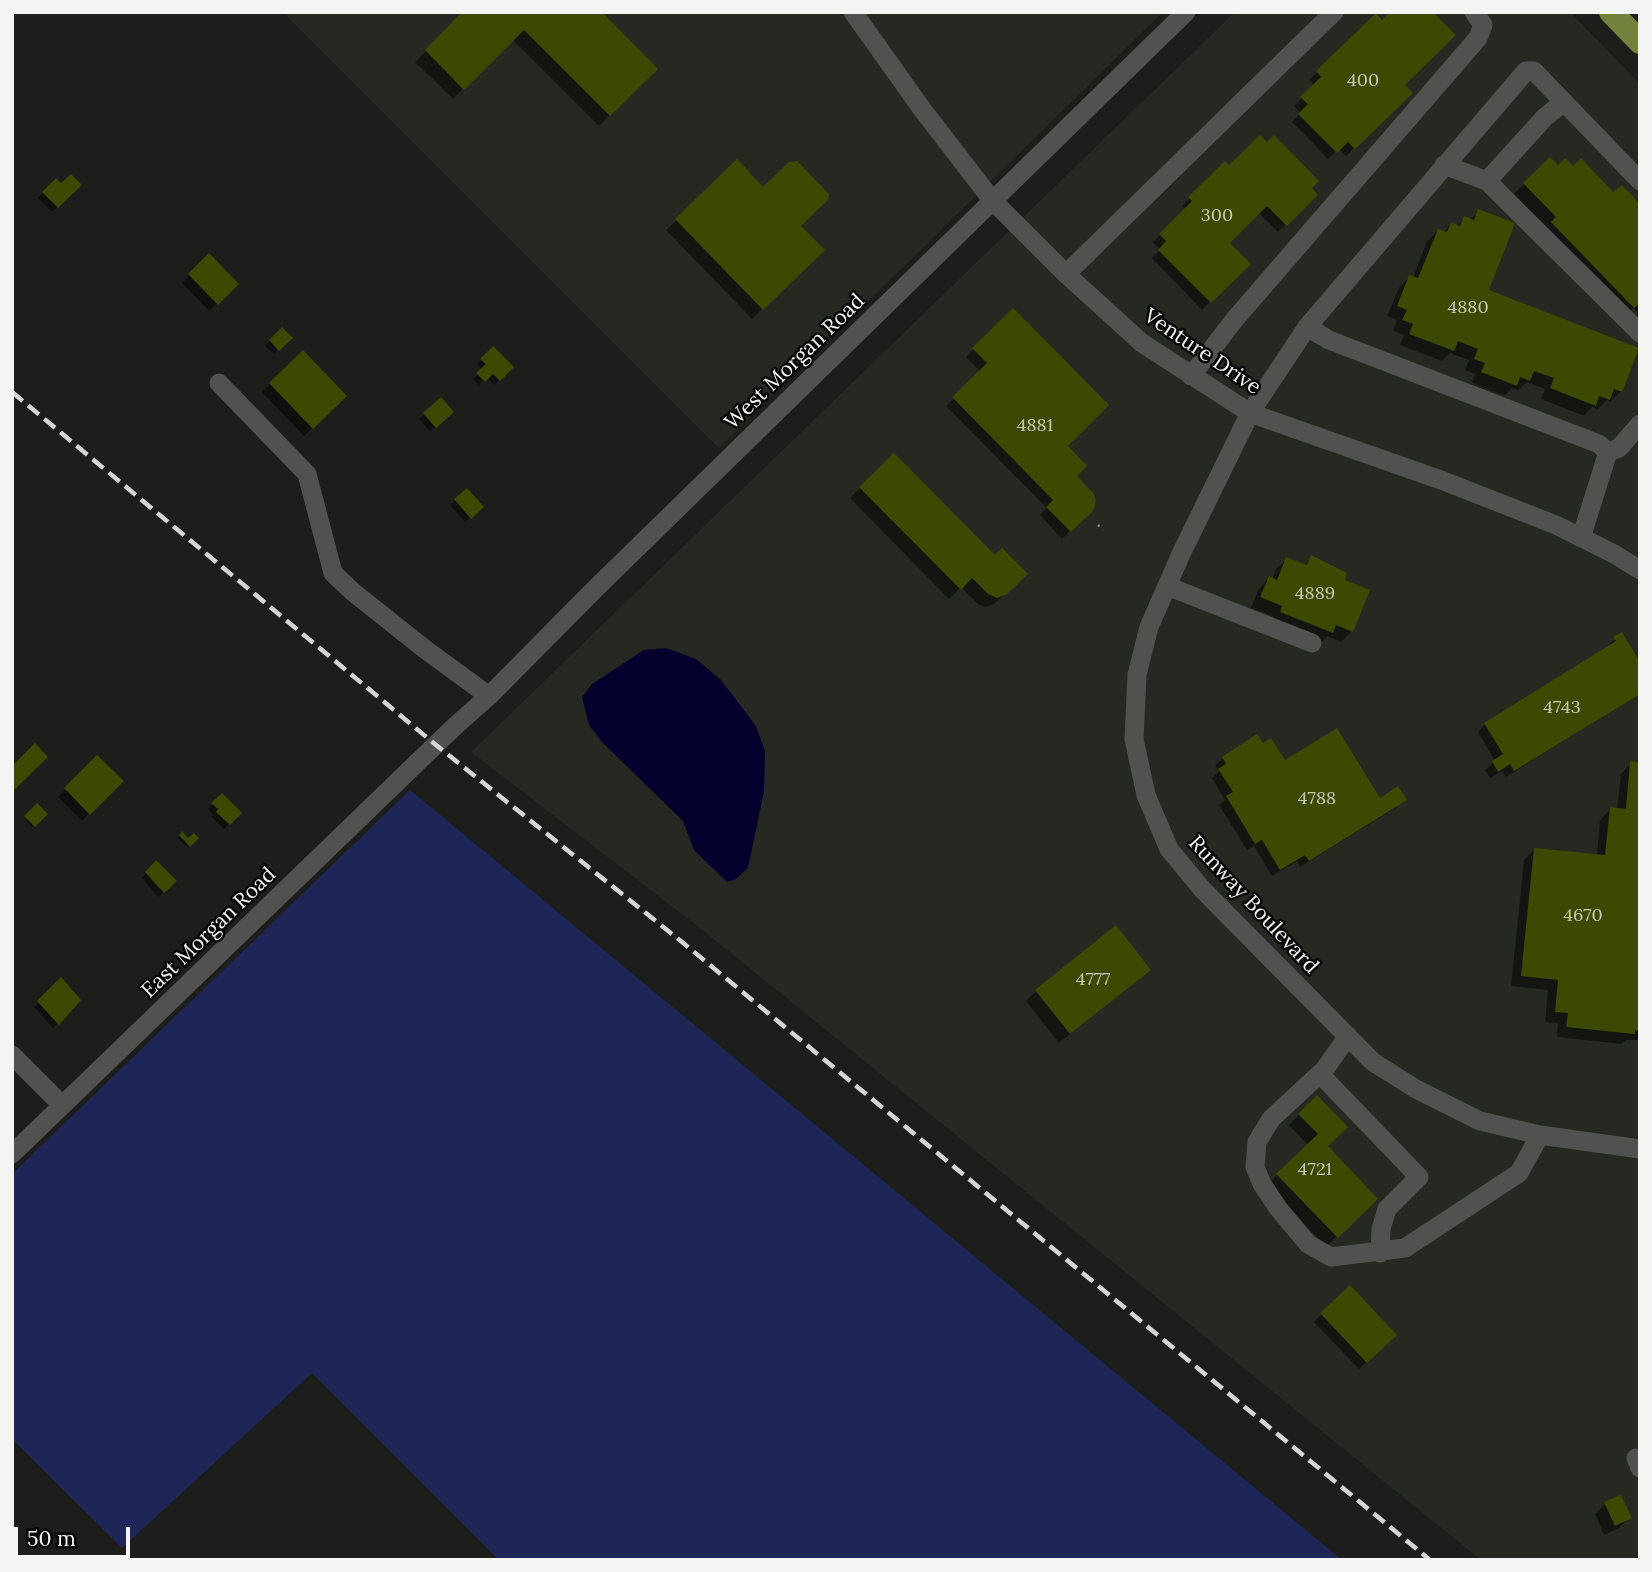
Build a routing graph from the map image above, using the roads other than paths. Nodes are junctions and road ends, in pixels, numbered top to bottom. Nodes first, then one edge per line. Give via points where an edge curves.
1 (853, 12) edge
2 (1186, 12) edge
3 (1474, 12) edge
4 (1611, 12) edge
5 (1327, 15) edge
6 (1640, 42) edge
7 (1564, 102) junction
8 (1444, 165) junction
9 (1487, 181) junction
10 (1640, 181) edge
11 (992, 200) junction
12 (1066, 274) junction
13 (1307, 327) junction
14 (1640, 333) edge
15 (1191, 376) junction
16 (219, 383) dead end
17 (1250, 413) junction
18 (1640, 424) edge
19 (1608, 452) junction
20 (1581, 538) junction
21 (1640, 570) edge
22 (1167, 586) junction
23 (1312, 643) dead end
24 (489, 696) junction
25 (436, 745) joint
26 (1348, 1036) junction
27 (12, 1055) edge
28 (1320, 1074) junction
29 (62, 1105) junction
30 (1540, 1135) junction
31 (1640, 1149) edge
32 (12, 1154) edge
33 (1380, 1253) junction

1 - 11 street, Venture Drive
2 - 11 street, West Morgan Road
3 - 15 street via 1483,25 1478,38
4 - 6 main road
5 - 12 street
7 - 8 street, Runway Boulevard via 1534,71 1526,71
7 - 9 street
7 - 10 street
8 - 9 street
8 - 13 street, Runway Boulevard
9 - 14 street
11 - 12 street, Venture Drive
11 - 24 street, West Morgan Road
12 - 15 street, Venture Drive via 1142,343
13 - 17 street, Runway Boulevard
13 - 19 street via 1338,344 1599,444
15 - 17 street, Venture Drive
16 - 24 street via 307,474 333,573
17 - 20 street, Venture Drive via 1441,480
17 - 22 street, Runway Boulevard
18 - 19 street via 1619,448
19 - 20 street
20 - 21 street, Venture Drive
22 - 23 street
22 - 26 street, Runway Boulevard via 1149,627 1137,675 1134,739 1146,795 1169,849 1193,879
24 - 25 street, West Morgan Road
25 - 29 street, East Morgan Road
26 - 28 street
26 - 30 street, Runway Boulevard via 1373,1062 1416,1089 1480,1121
27 - 29 street
28 - 33 street via 1419,1177 1387,1209
28 - 33 street via 1271,1119 1257,1142 1255,1167 1278,1208 1308,1244 1331,1257
29 - 32 street, East Morgan Road
30 - 31 street, Runway Boulevard
30 - 33 street via 1519,1173 1405,1248

